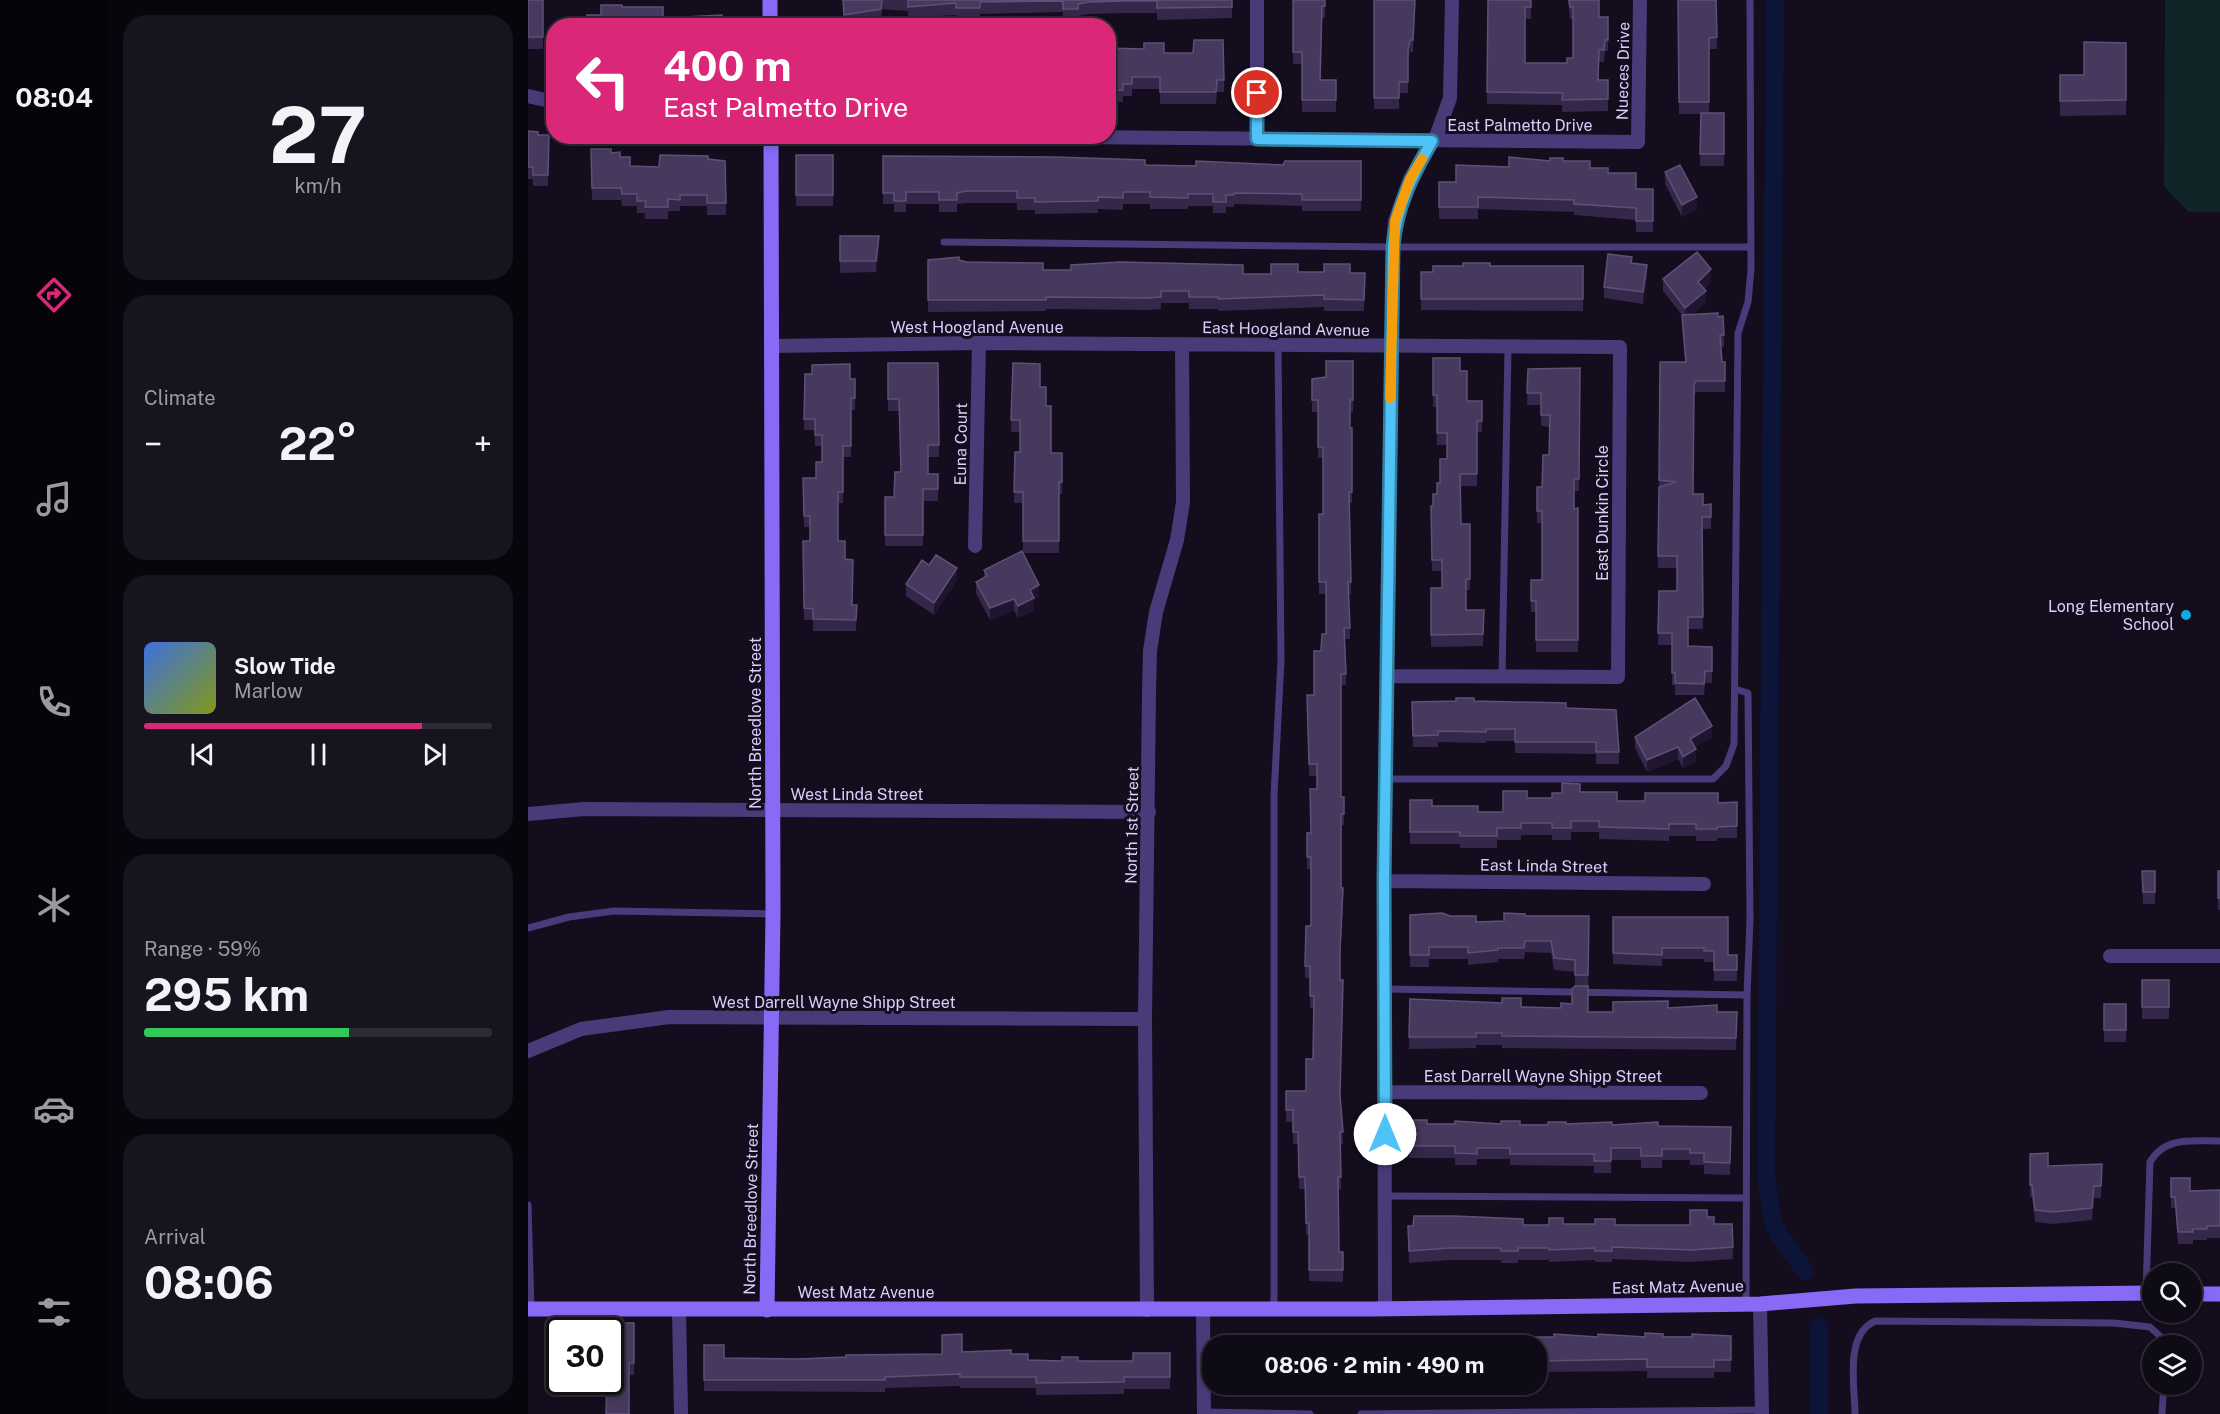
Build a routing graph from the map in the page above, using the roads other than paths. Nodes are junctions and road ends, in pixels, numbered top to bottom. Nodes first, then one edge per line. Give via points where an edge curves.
1 (770, 0) edge
2 (1257, 0) edge
3 (1452, 0) edge
4 (1640, 0) edge
5 (1750, 0) edge
6 (770, 18) edge
7 (528, 96) edge
8 (546, 100) edge
9 (1116, 138) edge
10 (1257, 139) junction
11 (1432, 141) junction
12 (1638, 142) joint
13 (771, 144) edge
14 (944, 242) dead end
15 (1393, 247) junction
16 (1751, 247) junction
17 (979, 343) junction
18 (1182, 344) junction
19 (1278, 345) junction
20 (773, 346) junction
21 (1390, 347) junction
22 (1508, 348) junction
23 (975, 546) dead end
24 (1388, 676) junction
25 (1502, 677) junction
26 (1735, 689) junction
27 (1386, 779) junction
28 (773, 810) junction
29 (1149, 812) junction
30 (528, 814) edge
31 (1384, 881) junction
32 (1704, 884) dead end
33 (773, 914) junction
34 (528, 928) edge
35 (2110, 956) dead end
36 (2220, 956) edge
37 (1384, 988) junction
38 (1747, 995) junction
39 (772, 1018) junction
40 (1145, 1019) junction
41 (528, 1051) edge
42 (1385, 1092) junction
43 (1701, 1094) dead end
44 (2220, 1142) edge
45 (1384, 1196) junction
46 (1746, 1198) junction
47 (528, 1205) edge
48 (2150, 1263) edge
49 (2142, 1293) edge
50 (2202, 1294) edge
51 (2220, 1294) edge
52 (1753, 1304) junction
53 (1385, 1308) junction
54 (529, 1309) edge
55 (1274, 1309) junction
56 (679, 1310) junction
57 (767, 1310) junction
58 (1147, 1310) junction
59 (1203, 1310) junction
60 (2159, 1335) edge
61 (2163, 1395) edge
62 (1762, 1412) edge
63 (1204, 1413) edge
64 (681, 1414) edge
65 (1310, 1414) edge
66 (1361, 1414) edge
67 (1855, 1414) edge
68 (2162, 1414) edge

1 - 6 street
2 - 10 street
3 - 11 street via 1450,98
4 - 12 street, Nueces Drive
5 - 16 lane
7 - 8 street
9 - 10 street, East Palmetto Drive
10 - 11 street, East Palmetto Drive
11 - 12 street, East Palmetto Drive
11 - 15 street via 1410,179 1395,221
13 - 20 street, North Breedlove Street
14 - 15 lane
15 - 16 lane
15 - 21 street
16 - 26 lane via 1748,302 1738,333
17 - 18 street, West Hoogland Avenue
17 - 20 street, West Hoogland Avenue
17 - 23 street, Euna Court
18 - 19 street, East Hoogland Avenue
18 - 29 street, North 1st Street via 1183,502 1178,540 1156,612 1150,651
19 - 21 street, East Hoogland Avenue
19 - 55 lane via 1281,660 1274,796
20 - 28 street, North Breedlove Street
21 - 22 street, East Dunkin Circle
21 - 24 street
22 - 25 lane
22 - 25 street, East Dunkin Circle via 1620,347 1618,677
24 - 25 street, East Dunkin Circle
24 - 27 street
26 - 27 lane via 1734,744 1726,766 1713,779
26 - 38 lane via 1748,693
27 - 31 street
28 - 29 street, West Linda Street
28 - 30 street, West Linda Street via 585,809
28 - 33 street, North Breedlove Street
29 - 40 street, North 1st Street
31 - 32 street, East Linda Street
31 - 37 street
33 - 34 lane via 592,912
33 - 39 street, North Breedlove Street
35 - 36 street
37 - 38 lane
37 - 42 street
38 - 46 lane
39 - 40 street, West Darrell Wayne Shipp Street
39 - 41 street, West Darrell Wayne Shipp Street via 669,1017 602,1024
39 - 57 street, North Breedlove Street
40 - 58 street, North 1st Street
42 - 43 street, East Darrell Wayne Shipp Street
42 - 45 street
44 - 48 lane via 2180,1141 2156,1151 2150,1162
45 - 46 lane
45 - 53 street
46 - 52 lane
47 - 54 lane
49 - 52 street, East Matz Avenue via 1856,1296
50 - 51 street
52 - 53 street, East Matz Avenue
52 - 62 street
53 - 55 street, East Matz Avenue
54 - 56 street, West Matz Avenue
55 - 59 street, East Matz Avenue
56 - 57 street, West Matz Avenue
56 - 64 street
57 - 58 street, West Matz Avenue
58 - 59 street, West Matz Avenue
59 - 63 street
60 - 67 lane via 2150,1327 2114,1323 1875,1321 1866,1325 1856,1343
61 - 68 lane
62 - 66 lane
63 - 65 lane

